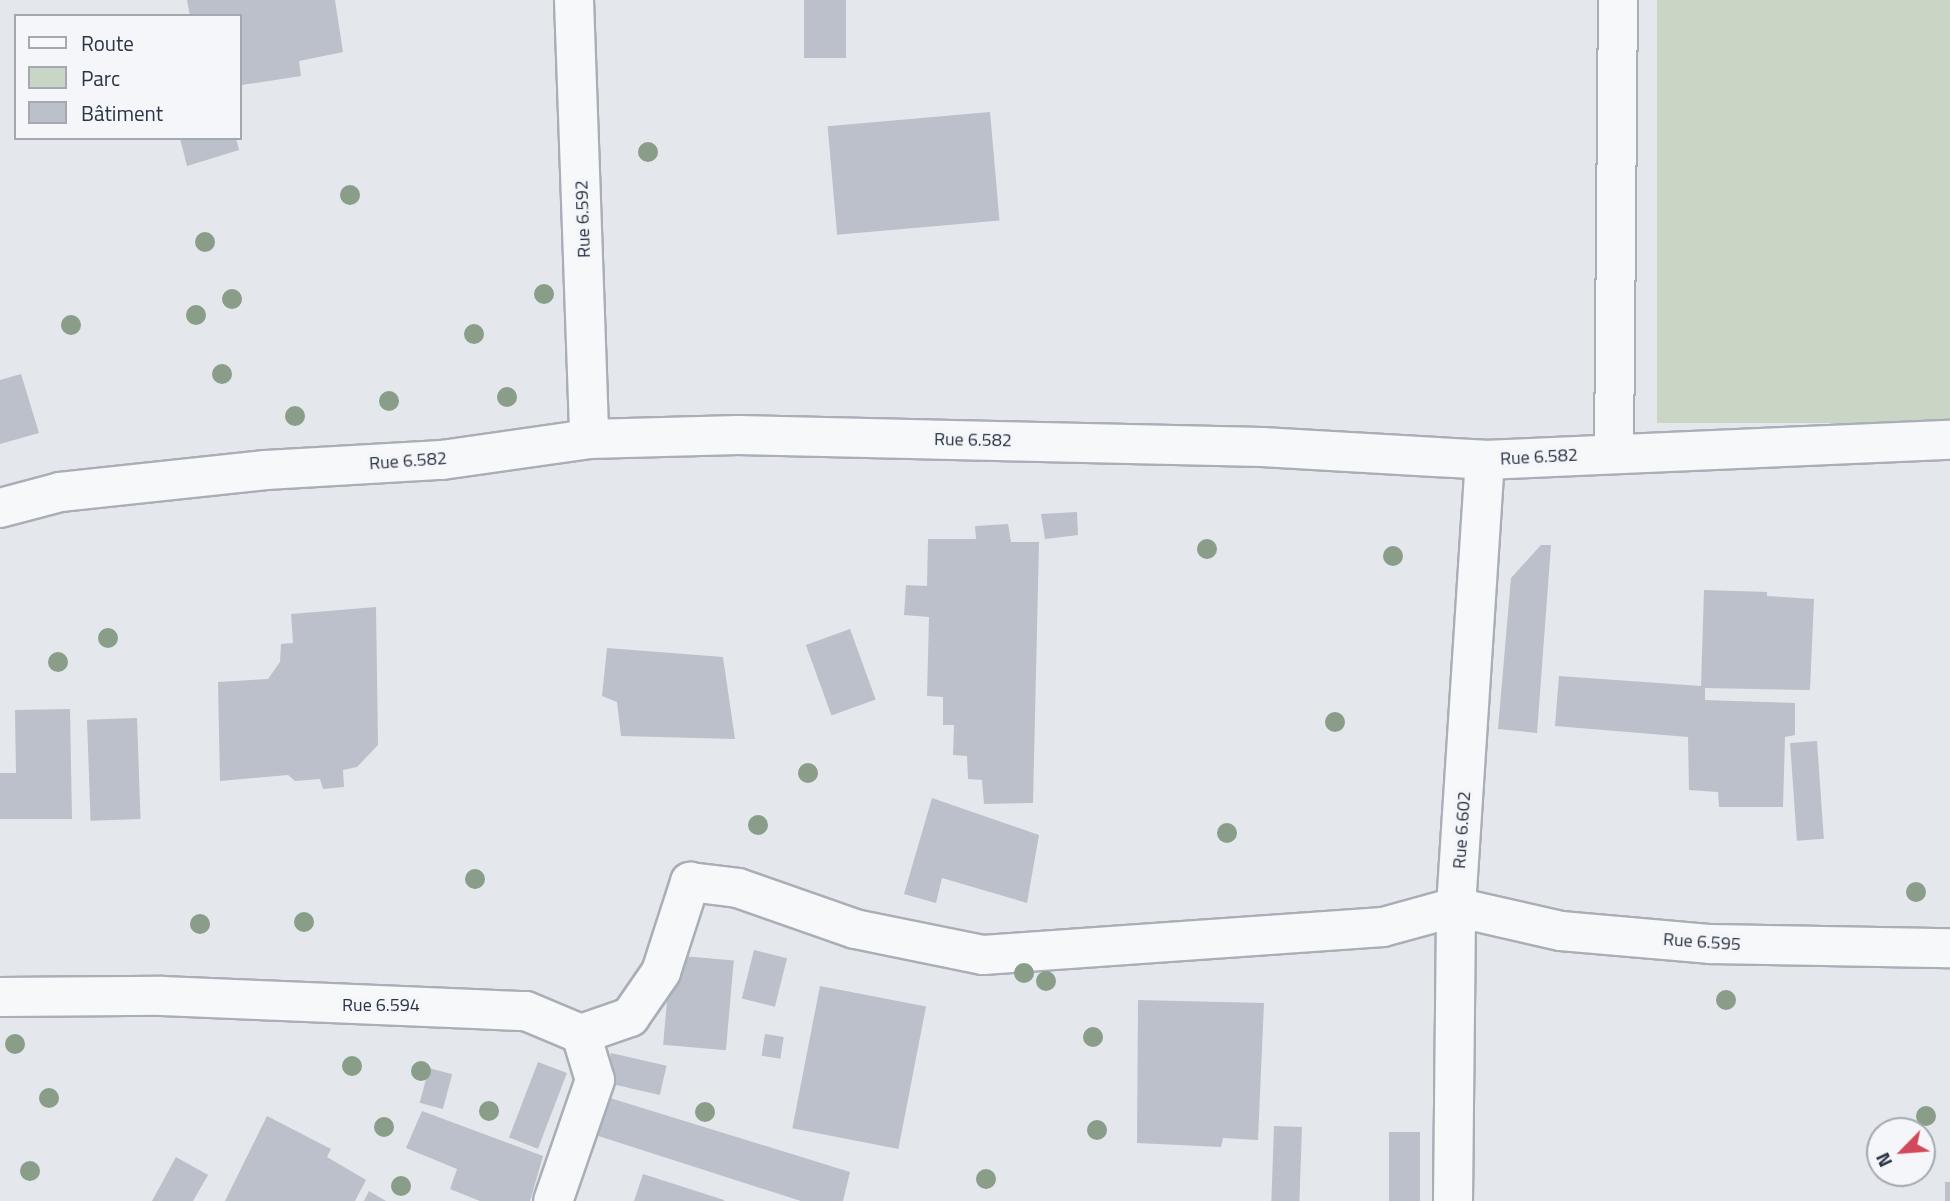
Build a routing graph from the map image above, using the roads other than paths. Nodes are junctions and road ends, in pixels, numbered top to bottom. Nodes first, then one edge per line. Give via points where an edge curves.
1 (574, 0) edge
2 (1618, 0) edge
3 (589, 439) junction
4 (1950, 440) edge
5 (1614, 453) junction
6 (1485, 460) junction
7 (0, 508) edge
8 (1456, 907) junction
9 (1950, 948) edge
10 (0, 997) edge
11 (581, 1034) junction
12 (553, 1201) edge
13 (1453, 1201) edge

1 - 3 street, Rue 6.592
2 - 5 street
3 - 6 street, Rue 6.582 via 738,435 1235,446
3 - 7 street, Rue 6.582 via 442,460 266,470 60,492
4 - 5 street, Rue 6.582
5 - 6 street, Rue 6.582
6 - 8 street, Rue 6.602
8 - 9 street, Rue 6.595 via 1561,932 1711,944
8 - 11 street via 1383,927 983,955 855,929 738,888 690,882 661,972 630,1017
8 - 13 street, Rue 6.602
10 - 11 street, Rue 6.594 via 162,996 474,1006 526,1011
11 - 12 street via 595,1080

